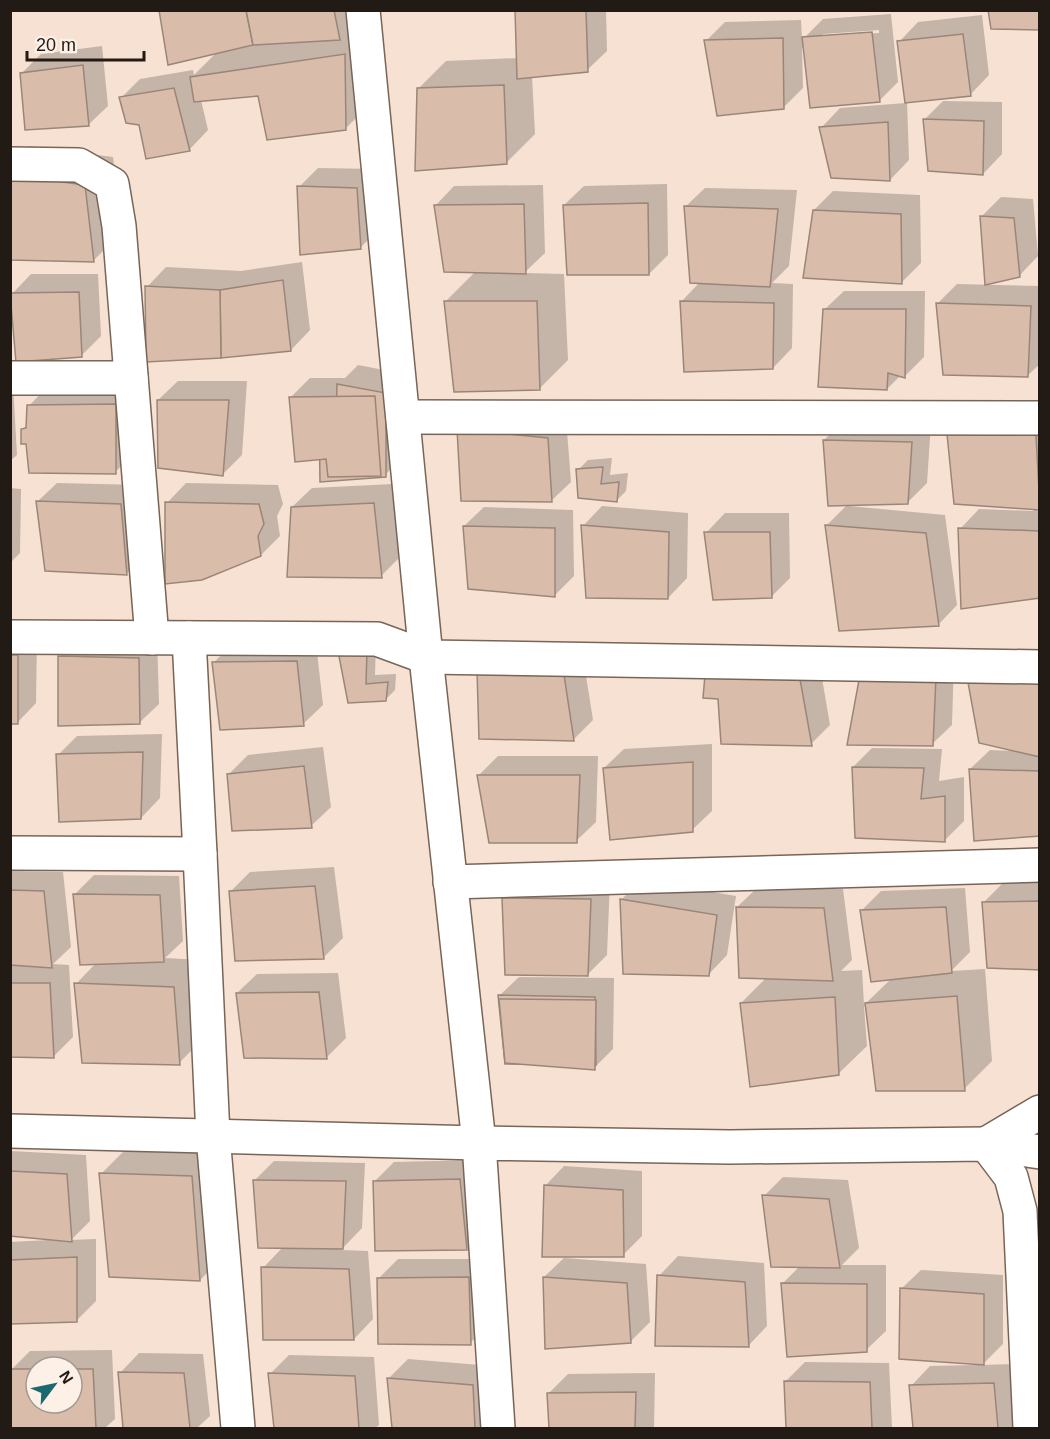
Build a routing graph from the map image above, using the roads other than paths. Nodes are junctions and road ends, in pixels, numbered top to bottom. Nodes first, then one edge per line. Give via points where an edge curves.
1 (363, 10) edge
2 (10, 164) edge
3 (10, 378) edge
4 (132, 378) junction
5 (403, 417) junction
6 (1040, 418) edge
7 (10, 637) edge
8 (152, 638) junction
9 (189, 638) junction
10 (426, 657) junction
11 (1040, 667) edge
12 (10, 854) edge
13 (200, 854) junction
14 (1040, 865) edge
15 (450, 882) junction
16 (1040, 1112) edge
17 (10, 1131) edge
18 (213, 1136) junction
19 (478, 1143) junction
20 (986, 1144) junction
21 (1040, 1152) edge
22 (237, 1428) edge
23 (498, 1428) edge
24 (1030, 1428) edge

1 - 5 street
2 - 4 street via 79,165 111,184 119,226
3 - 4 street
4 - 8 street
5 - 6 street
5 - 10 street
7 - 8 street
8 - 9 street
9 - 10 street via 377,639
9 - 13 street
10 - 11 street
10 - 15 street
12 - 13 street
13 - 18 street
14 - 15 street
15 - 19 street
16 - 20 street
17 - 18 street
18 - 19 street
18 - 22 street
19 - 20 street via 730,1147
19 - 23 street
20 - 21 street
20 - 24 street via 1011,1177 1020,1211

